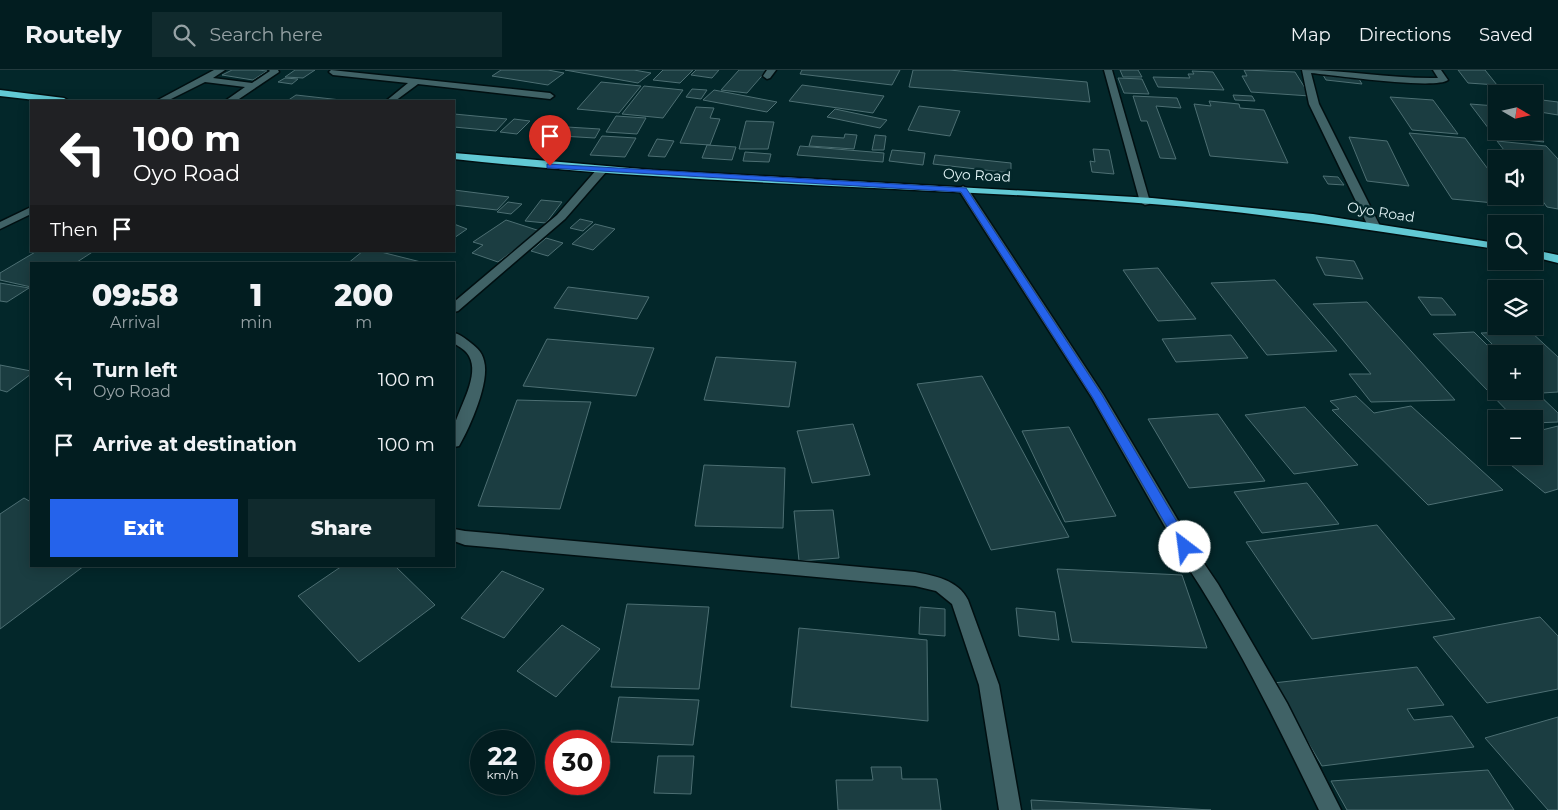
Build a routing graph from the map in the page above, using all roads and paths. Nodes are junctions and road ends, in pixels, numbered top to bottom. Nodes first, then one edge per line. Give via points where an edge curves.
1 (221, 70) edge
2 (273, 70) edge
3 (1108, 70) edge
4 (1306, 70) edge
5 (1437, 70) edge
6 (334, 72) dead end
7 (204, 79) junction
8 (416, 81) junction
9 (254, 86) junction
10 (0, 93) edge
11 (550, 96) dead end
12 (56, 100) edge
13 (163, 100) edge
14 (232, 100) edge
15 (391, 100) edge
16 (455, 156) edge
17 (602, 170) junction
18 (963, 189) junction
19 (1145, 202) junction
20 (30, 211) edge
21 (0, 226) edge
22 (1374, 226) junction
23 (1488, 245) edge
24 (1543, 256) edge
25 (1558, 259) edge
26 (455, 307) edge
27 (455, 338) edge
28 (455, 439) edge
29 (455, 535) edge
30 (1010, 810) edge
31 (1330, 810) edge

1 - 7 street
2 - 9 street via 275,72
3 - 19 street
4 - 5 street via 1444,80
4 - 22 street via 1314,104
6 - 8 street
7 - 9 street
7 - 13 street
8 - 11 street
8 - 15 street
9 - 14 street
10 - 12 highway
16 - 17 highway, Oyo Road
17 - 18 highway, Oyo Road
17 - 26 street via 560,218
18 - 19 highway, Oyo Road
18 - 31 street via 1098,397 1212,589 1280,710
19 - 22 highway, Oyo Road via 1251,210
20 - 21 street
22 - 23 highway, Oyo Road
24 - 25 highway
27 - 28 street via 475,354 480,367 477,384
29 - 30 street via 915,579 941,585 959,600 990,685

